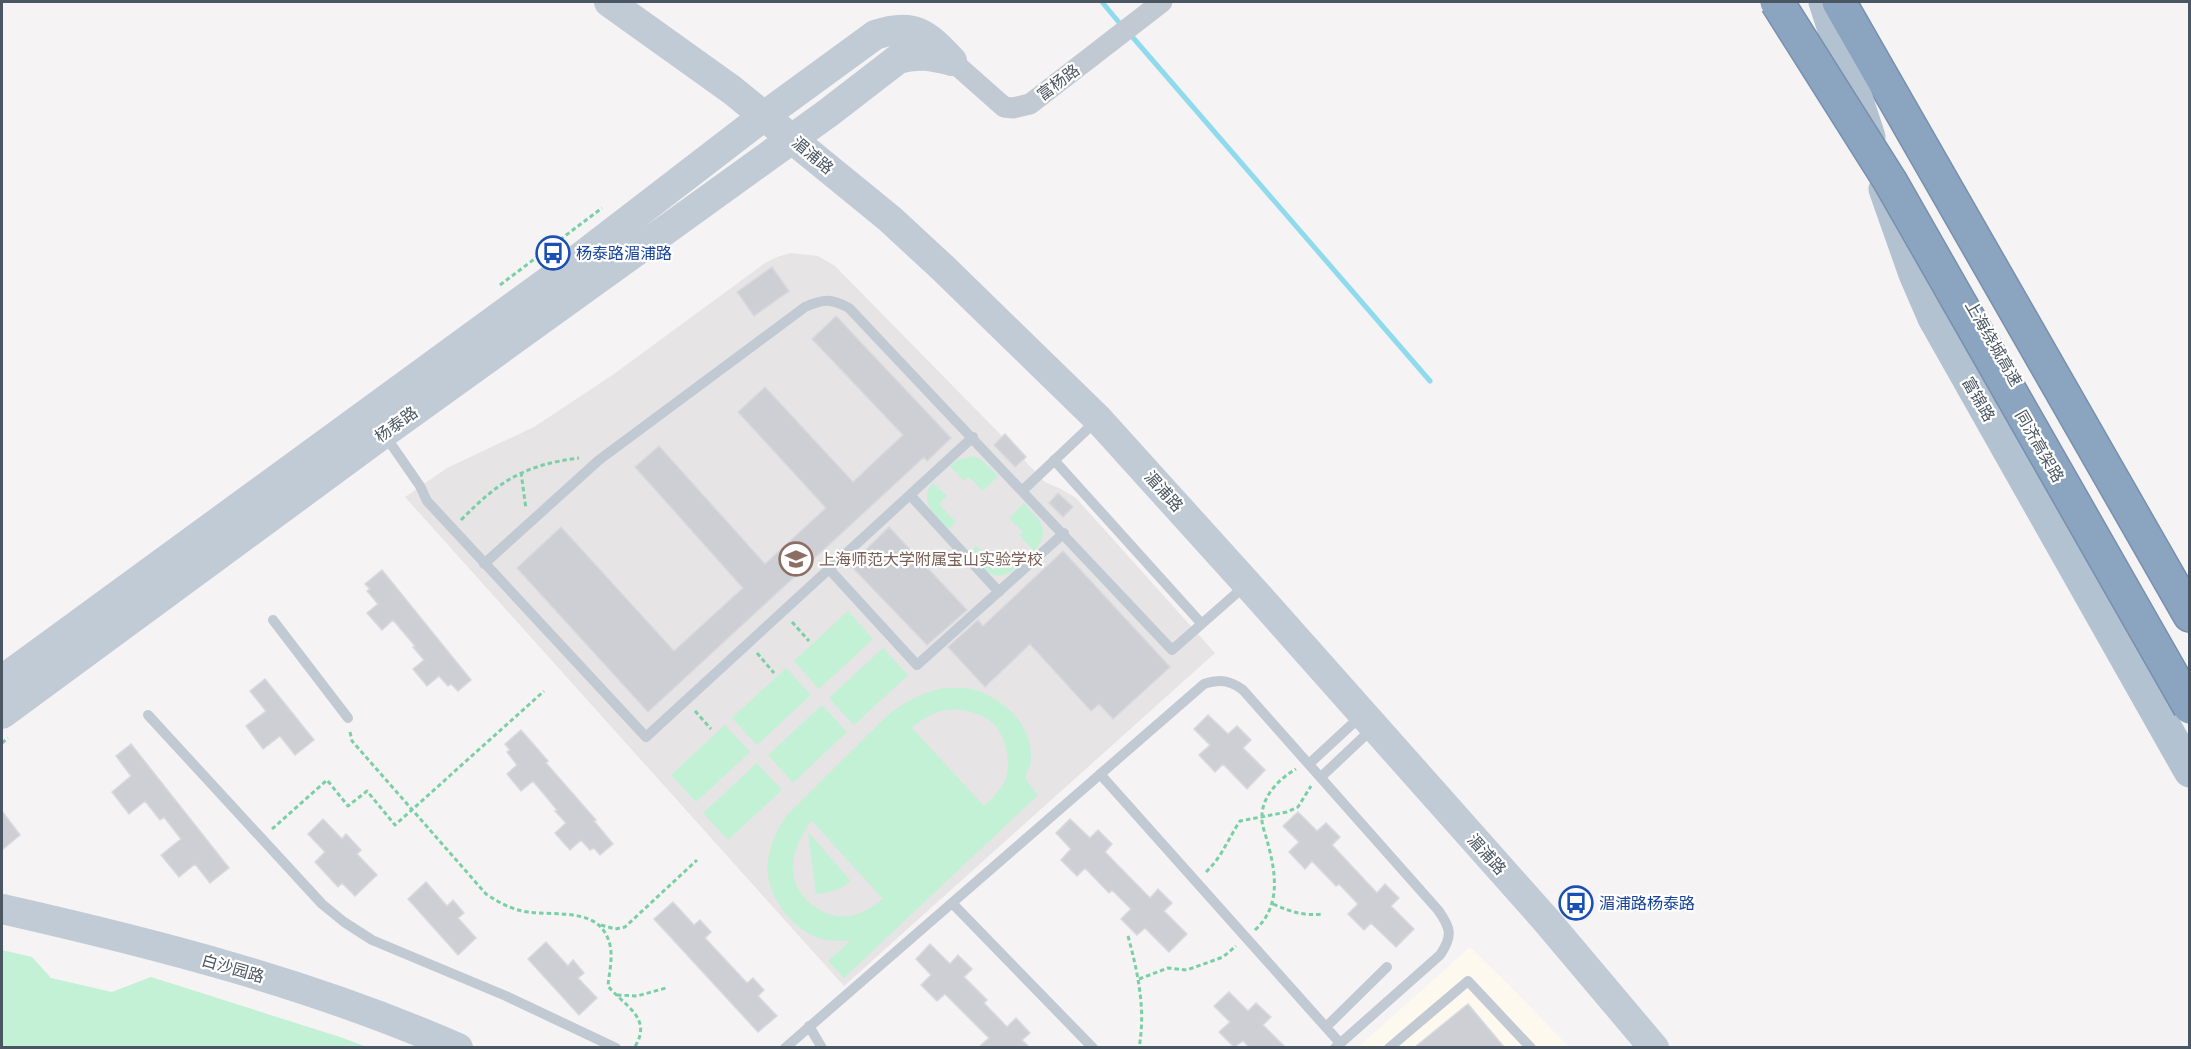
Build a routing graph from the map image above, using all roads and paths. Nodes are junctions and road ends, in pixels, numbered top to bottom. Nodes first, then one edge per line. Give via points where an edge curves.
1 (609, 2) edge
2 (1162, 2) edge
3 (1777, 2) edge
4 (1798, 2) edge
5 (1825, 2) edge
6 (1839, 2) edge
7 (1854, 2) edge
8 (952, 61) junction
9 (764, 116) junction
10 (793, 139) junction
11 (1098, 419) junction
12 (384, 433) junction
13 (973, 437) junction
14 (598, 460) junction
15 (1054, 460) junction
16 (521, 472) junction
17 (1023, 490) junction
18 (910, 495) junction
19 (528, 524) junction
20 (453, 529) junction
21 (1064, 533) junction
22 (484, 564) junction
23 (829, 569) junction
24 (1247, 584) junction
25 (999, 592) junction
26 (2190, 593) edge
27 (783, 612) junction
28 (2190, 615) edge
29 (273, 620) dead end
30 (1201, 623) junction
31 (809, 641) dead end
32 (748, 643) junction
33 (774, 673) dead end
34 (2, 680) edge
35 (2190, 685) edge
36 (544, 691) dead end
37 (686, 700) junction
38 (2190, 707) edge
39 (2, 714) edge
40 (148, 715) dead end
41 (348, 718) joint
42 (1369, 721) junction
43 (711, 729) dead end
44 (1309, 764) junction
45 (2190, 771) edge
46 (1100, 774) junction
47 (1319, 776) junction
48 (412, 810) junction
49 (1262, 816) junction
50 (262, 838) junction
51 (697, 860) dead end
52 (1196, 882) junction
53 (952, 903) junction
54 (1273, 904) junction
55 (2, 909) edge
56 (1323, 914) dead end
57 (599, 925) junction
58 (1128, 936) dead end
59 (1246, 938) junction
60 (1387, 967) dead end
61 (1139, 979) junction
62 (666, 988) dead end
63 (615, 994) junction
64 (809, 1026) junction
65 (1326, 1027) junction
66 (1337, 1045) edge
67 (458, 1047) edge
68 (616, 1047) edge
69 (634, 1047) edge
70 (785, 1047) edge
71 (822, 1047) edge
72 (1093, 1047) edge
73 (1139, 1047) edge
74 (1389, 1047) edge
75 (1531, 1047) edge
76 (1654, 1047) edge

1 - 9 main road, 湄浦路
2 - 8 street, 富杨路 via 1030,104 1004,107
3 - 38 highway, 同济高架路, bridge via 1890,181
4 - 35 highway, 上海绕城高速
5 - 45 main road, 富锦路 via 1893,214 1934,318
6 - 28 highway
7 - 26 highway
8 - 9 main road, 杨泰路 via 933,41 915,30 893,29 874,35
8 - 10 main road, 杨泰路 via 928,55 898,59
9 - 10 main road, 湄浦路
9 - 34 main road, 杨泰路 via 555,276
10 - 11 main road, 湄浦路 via 890,219
10 - 12 main road, 杨泰路
11 - 15 lane
11 - 24 main road, 湄浦路
12 - 20 lane via 427,501
12 - 39 main road, 杨泰路
13 - 14 lane via 849,308 836,300 818,301
13 - 17 lane
13 - 18 lane
14 - 16 path via 549,462
14 - 19 lane
15 - 17 lane
15 - 30 lane
16 - 19 path
16 - 20 path via 493,489
17 - 21 lane
18 - 23 lane
18 - 25 lane
19 - 22 lane
20 - 22 lane
21 - 25 lane
21 - 30 lane via 1172,650
22 - 37 lane via 646,737
23 - 25 lane via 917,665
23 - 27 lane
24 - 30 lane
24 - 42 main road, 湄浦路
27 - 31 path
27 - 32 lane
29 - 41 lane
32 - 33 path
32 - 37 lane
36 - 48 path
37 - 43 path
40 - 50 lane
41 - 48 path via 352,741
42 - 44 lane
42 - 47 lane
42 - 76 main road, 湄浦路
44 - 46 lane via 1244,690 1232,682 1217,680 1204,684
44 - 47 lane
44 - 49 path via 1280,780 1266,800
46 - 52 lane
46 - 53 lane
47 - 49 path via 1298,807
47 - 66 lane via 1438,910 1449,930 1448,943 1440,955
48 - 50 path via 395,825 367,791 348,806 327,780
48 - 57 path via 486,894 507,907 590,918
49 - 52 path via 1240,821 1214,866
49 - 54 path via 1273,863
50 - 68 lane via 322,904 372,940
51 - 57 path via 626,927
52 - 59 lane
53 - 64 lane
53 - 72 lane
54 - 56 path via 1304,916
54 - 59 path via 1263,922
55 - 67 main road, 白沙园路 via 130,939 280,981 357,1006
57 - 63 path via 610,947 608,986
58 - 61 path
59 - 61 path via 1223,957 1187,970 1168,968
59 - 65 lane
60 - 65 lane
61 - 73 path via 1143,1013
62 - 63 path via 637,996
63 - 69 path via 628,1004 640,1023 640,1038
64 - 70 lane
64 - 71 lane
65 - 66 lane
74 - 75 lane via 1468,981

